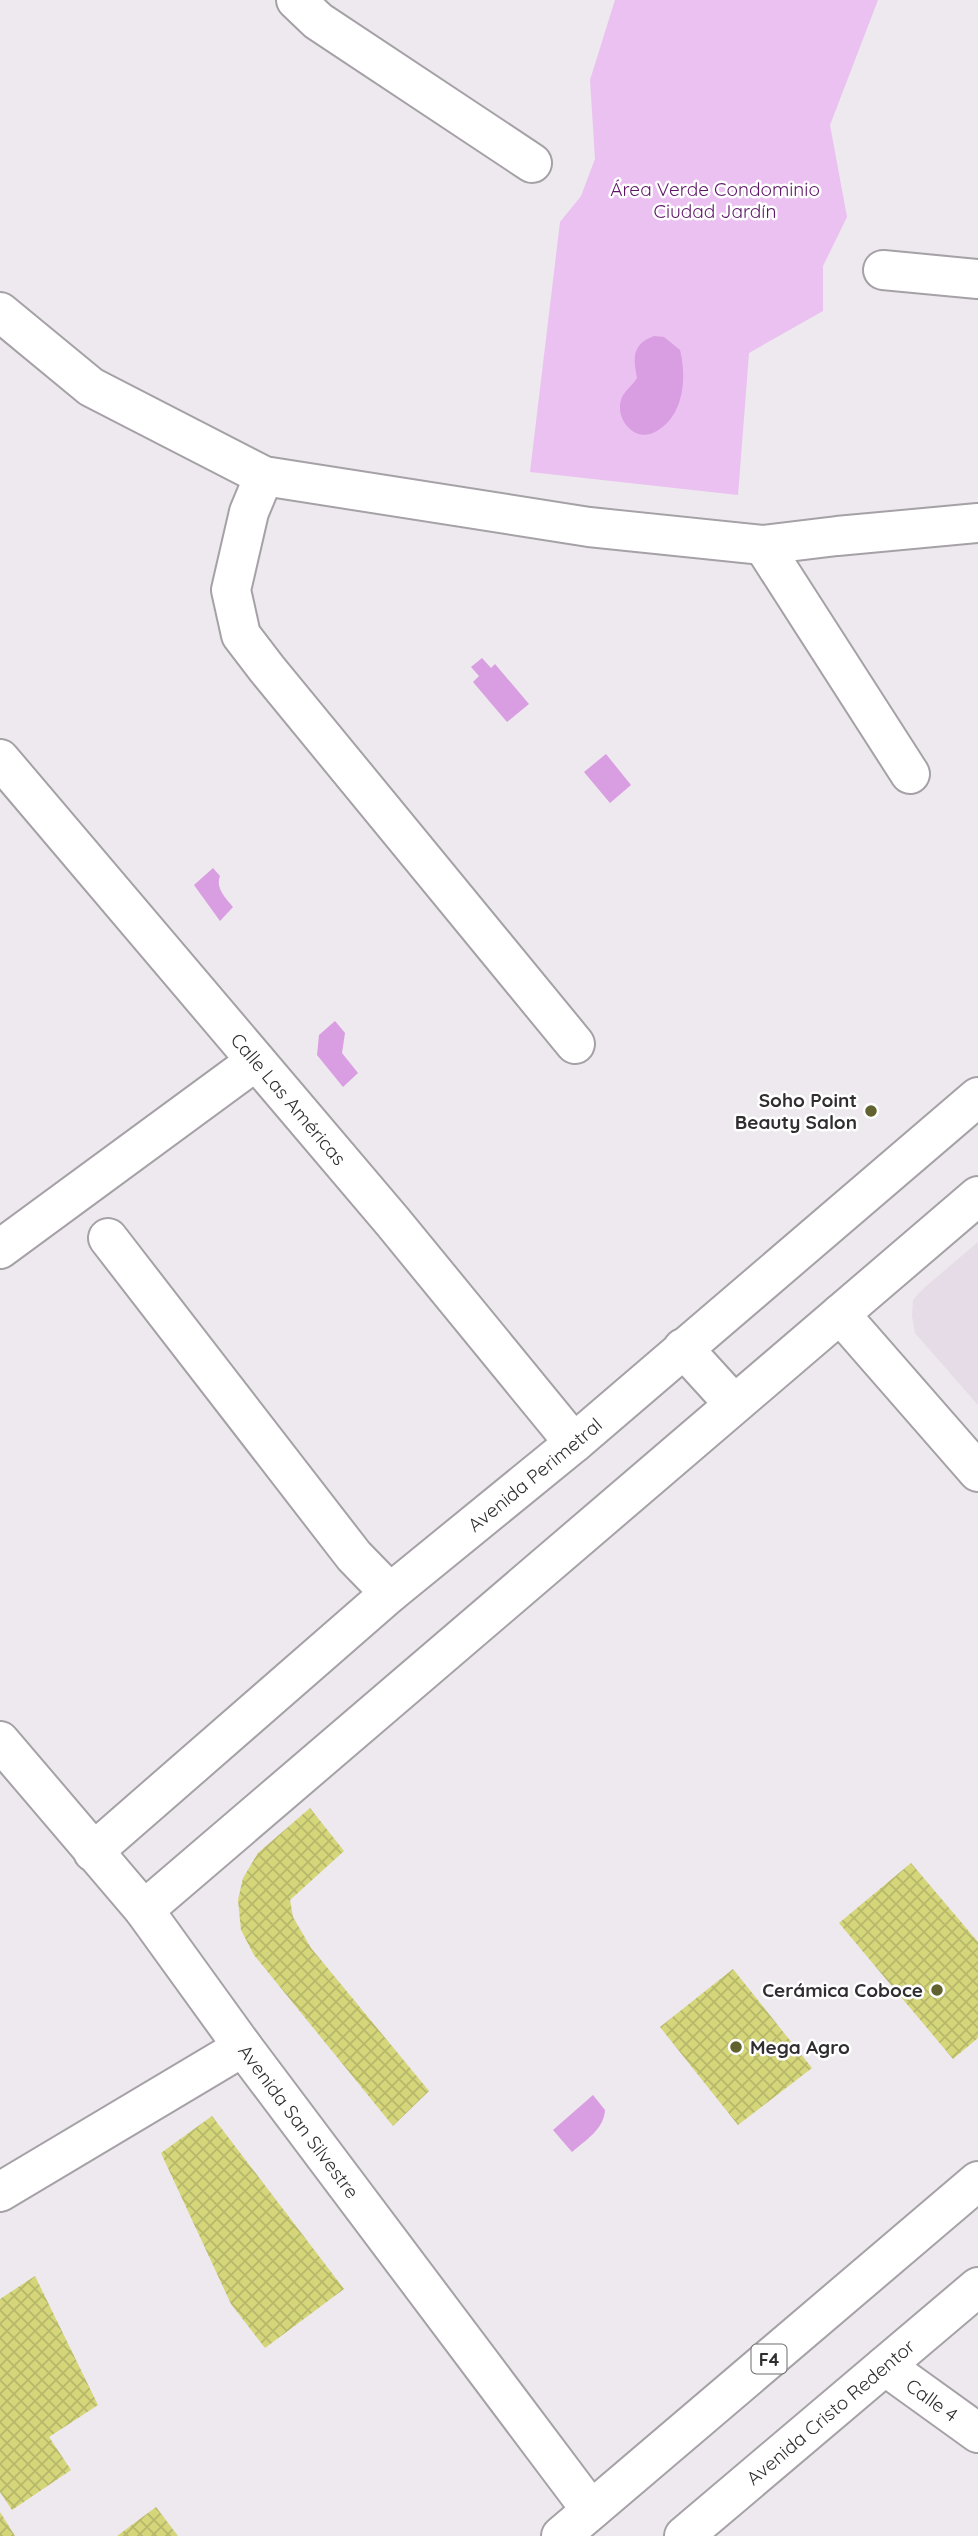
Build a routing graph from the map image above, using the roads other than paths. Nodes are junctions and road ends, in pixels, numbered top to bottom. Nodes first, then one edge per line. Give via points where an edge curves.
1 (296, 0) edge
2 (532, 163) dead end
3 (883, 270) dead end
4 (978, 279) edge
5 (0, 312) edge
6 (264, 476) junction
7 (978, 523) edge
8 (764, 545) junction
9 (0, 759) edge
10 (910, 774) dead end
11 (575, 1044) dead end
12 (256, 1061) junction
13 (978, 1097) edge
14 (978, 1196) edge
15 (108, 1238) dead end
16 (0, 1249) edge
17 (840, 1314) junction
18 (683, 1348) junction
19 (734, 1404) junction
20 (574, 1443) junction
21 (978, 1472) edge
22 (390, 1593) junction
23 (0, 1741) edge
24 (93, 1852) junction
25 (144, 1910) junction
26 (243, 2047) junction
27 (978, 2181) edge
28 (0, 2192) edge
29 (978, 2287) edge
30 (885, 2365) junction
31 (978, 2433) edge
32 (591, 2510) junction
33 (561, 2536) edge
34 (684, 2536) edge

1 - 2 main road via 318,21
3 - 4 main road
5 - 6 main road via 91,387
6 - 8 main road via 589,527
6 - 11 main road via 249,512 231,590 241,635
7 - 8 main road
8 - 10 main road
9 - 12 main road, Calle Las Américas
12 - 16 main road
12 - 20 main road, Calle Las Américas
13 - 18 main road, Avenida Perimetral
14 - 17 main road
15 - 22 main road via 354,1556
17 - 19 main road
17 - 21 main road
18 - 19 main road
18 - 20 main road, Avenida Perimetral
19 - 25 main road
20 - 22 main road, Avenida Perimetral
22 - 24 main road, Avenida Perimetral
23 - 24 main road, Avenida San Silvestre
24 - 25 main road, Avenida San Silvestre
25 - 26 main road, Avenida San Silvestre
26 - 28 main road
26 - 32 main road, Avenida San Silvestre
27 - 32 main road, F4
29 - 30 main road, Avenida Cristo Redentor
30 - 31 main road, Calle 4
30 - 34 main road, Avenida Cristo Redentor
32 - 33 main road, F4

